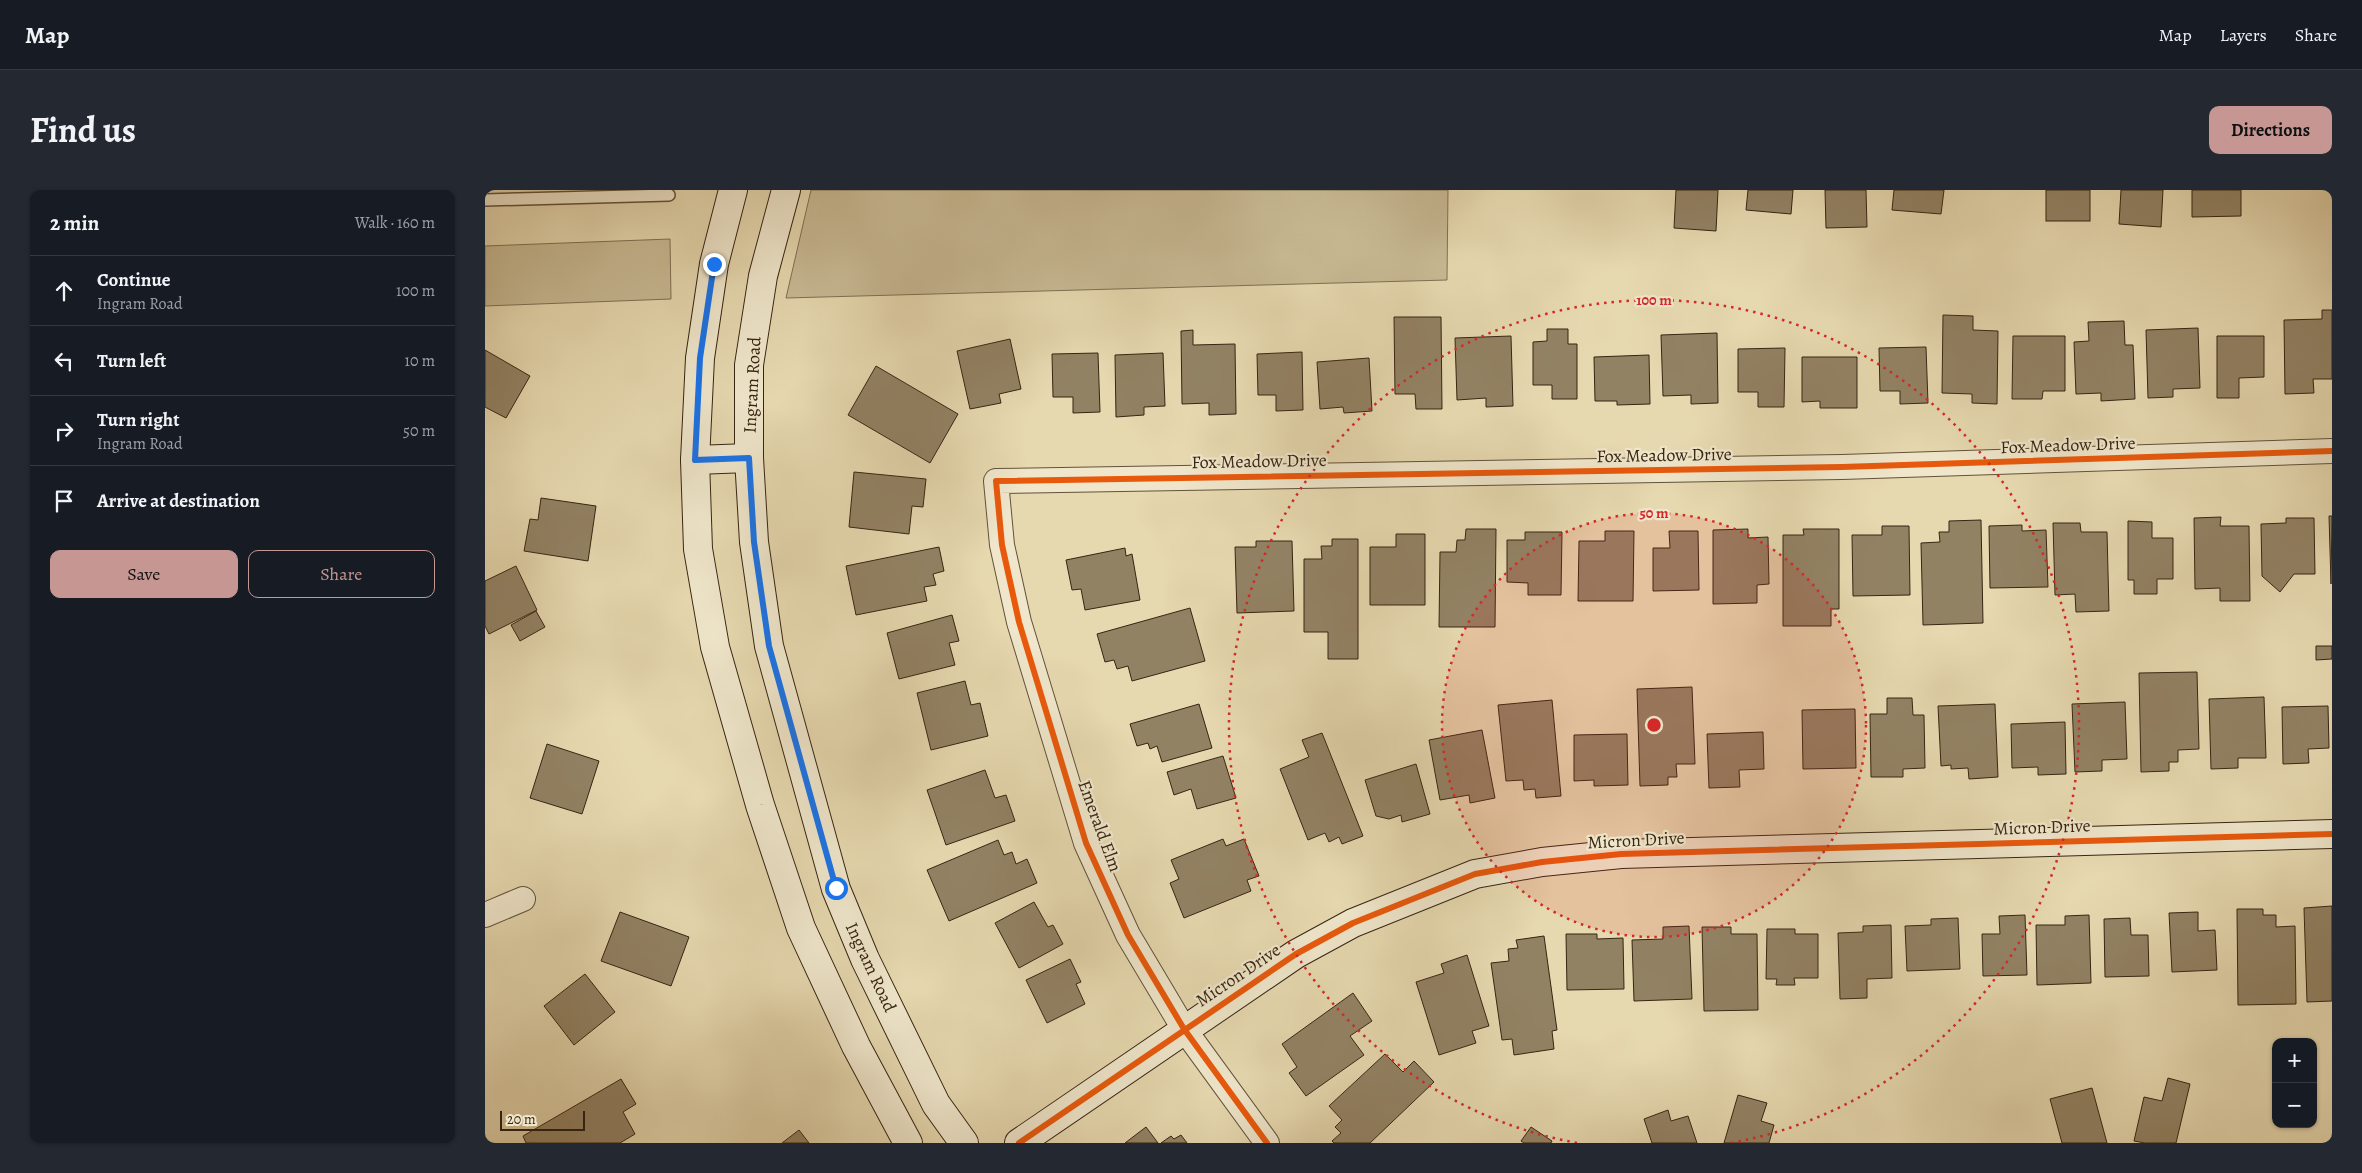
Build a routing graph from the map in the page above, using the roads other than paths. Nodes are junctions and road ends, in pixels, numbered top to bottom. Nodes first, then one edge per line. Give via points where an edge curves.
1 (733, 190) edge
2 (786, 190) edge
3 (545, 194) edge
4 (669, 195) dead end
5 (485, 200) edge
6 (2332, 451) edge
7 (749, 458) junction
8 (695, 460) junction
9 (996, 480) joint
10 (2332, 834) edge
11 (523, 899) dead end
12 (485, 914) edge
13 (1184, 1028) junction
14 (908, 1143) edge
15 (964, 1143) edge
16 (1019, 1143) edge
17 (1267, 1143) edge

1 - 8 street via 714,264 700,358
2 - 7 street, Ingram Road via 763,276 749,366
3 - 4 lane
3 - 5 lane
6 - 9 street, Fox Meadow Drive via 1842,467
7 - 8 street
7 - 15 street, Ingram Road via 754,542 769,646 836,888 865,959 936,1104
8 - 14 street via 699,549 715,647 760,805 801,928 855,1046
9 - 13 street, Emerald Elm via 1002,545 1019,622 1086,843 1128,935
10 - 13 street, Micron Drive via 1621,854 1542,862 1475,874 1353,923 1296,954
11 - 12 street
13 - 16 street, Micron Drive
13 - 17 street, Emerald Elm

